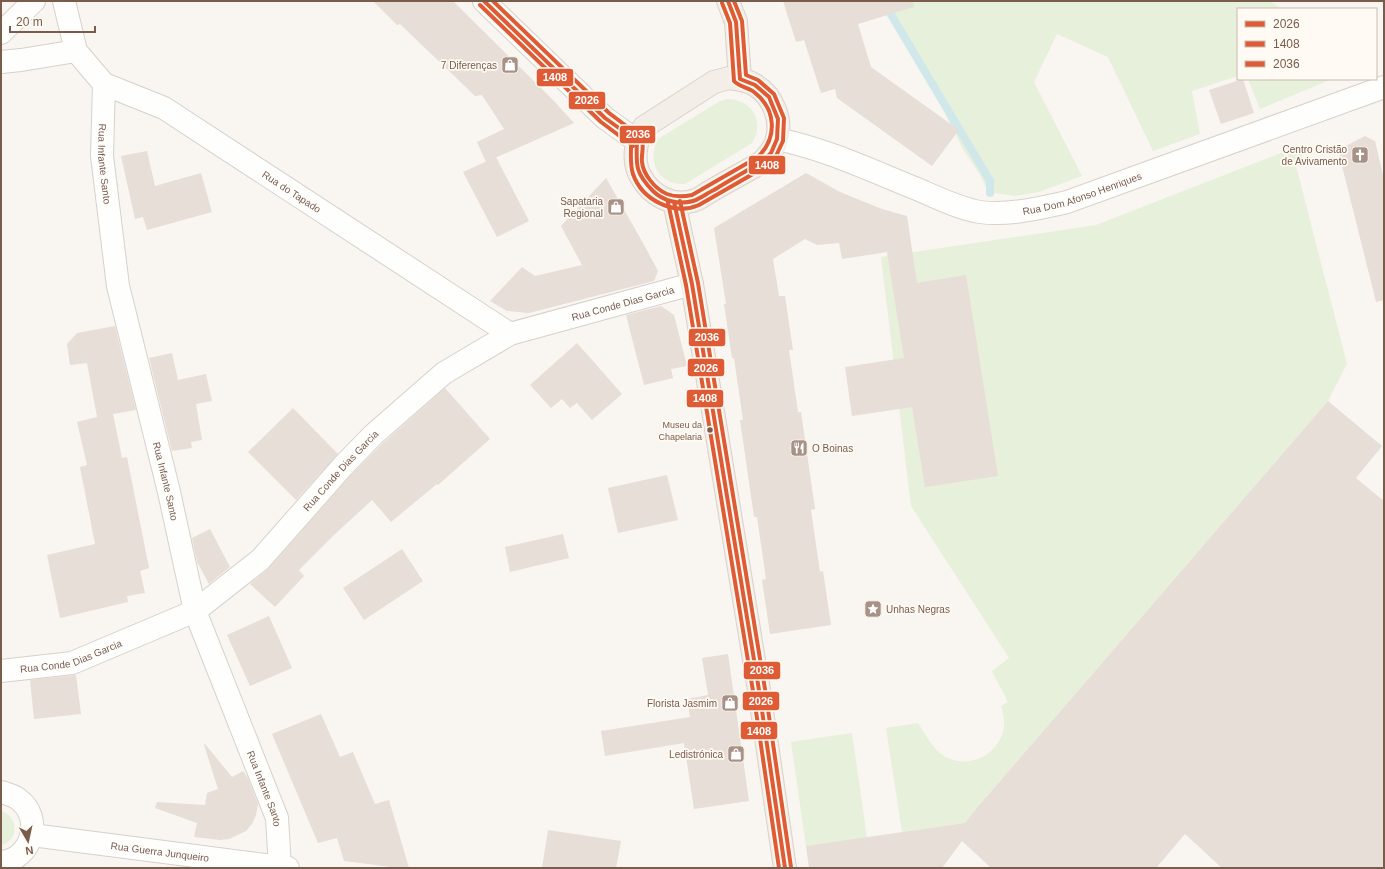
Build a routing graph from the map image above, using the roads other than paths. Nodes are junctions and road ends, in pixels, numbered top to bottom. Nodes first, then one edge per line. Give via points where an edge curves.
1 (34, 1) edge
2 (64, 1) edge
3 (484, 1) edge
4 (728, 1) edge
5 (1, 33) edge
6 (76, 50) junction
7 (1, 62) edge
8 (740, 79) junction
9 (104, 84) junction
10 (1384, 87) edge
11 (777, 139) junction
12 (637, 141) junction
13 (674, 202) junction
14 (692, 284) junction
15 (510, 334) junction
16 (195, 610) junction
17 (1, 672) edge
18 (1, 792) edge
19 (32, 835) junction
20 (4, 864) edge
21 (284, 867) edge
22 (785, 868) edge

1 - 5 street
2 - 6 street
3 - 12 street via 605,118
4 - 8 main road via 736,22
6 - 7 street
6 - 9 street, Rua do Tapado
8 - 11 main road via 755,85 769,97 778,119
8 - 12 main road via 729,78 714,82 644,127
9 - 15 street, Rua do Tapado via 164,108
9 - 16 street, Rua Infante Santo via 102,156 118,286
10 - 11 street, Rua Dom Afonso Henriques via 1067,202 1015,212 980,212 952,204 828,154
11 - 13 main road via 771,153 762,162 694,201
12 - 13 main road via 636,162 645,183 656,194
13 - 14 main road
14 - 15 street, Rua Conde Dias Garcia
14 - 22 main road via 759,690
15 - 16 street, Rua Conde Dias Garcia via 444,372 385,424 343,466 260,560
16 - 17 street, Rua Conde Dias Garcia via 72,663
16 - 21 street, Rua Infante Santo via 277,818
18 - 19 street via 19,799 26,807 33,825
19 - 20 street via 22,852
19 - 21 street, Rua Guerra Junqueiro

